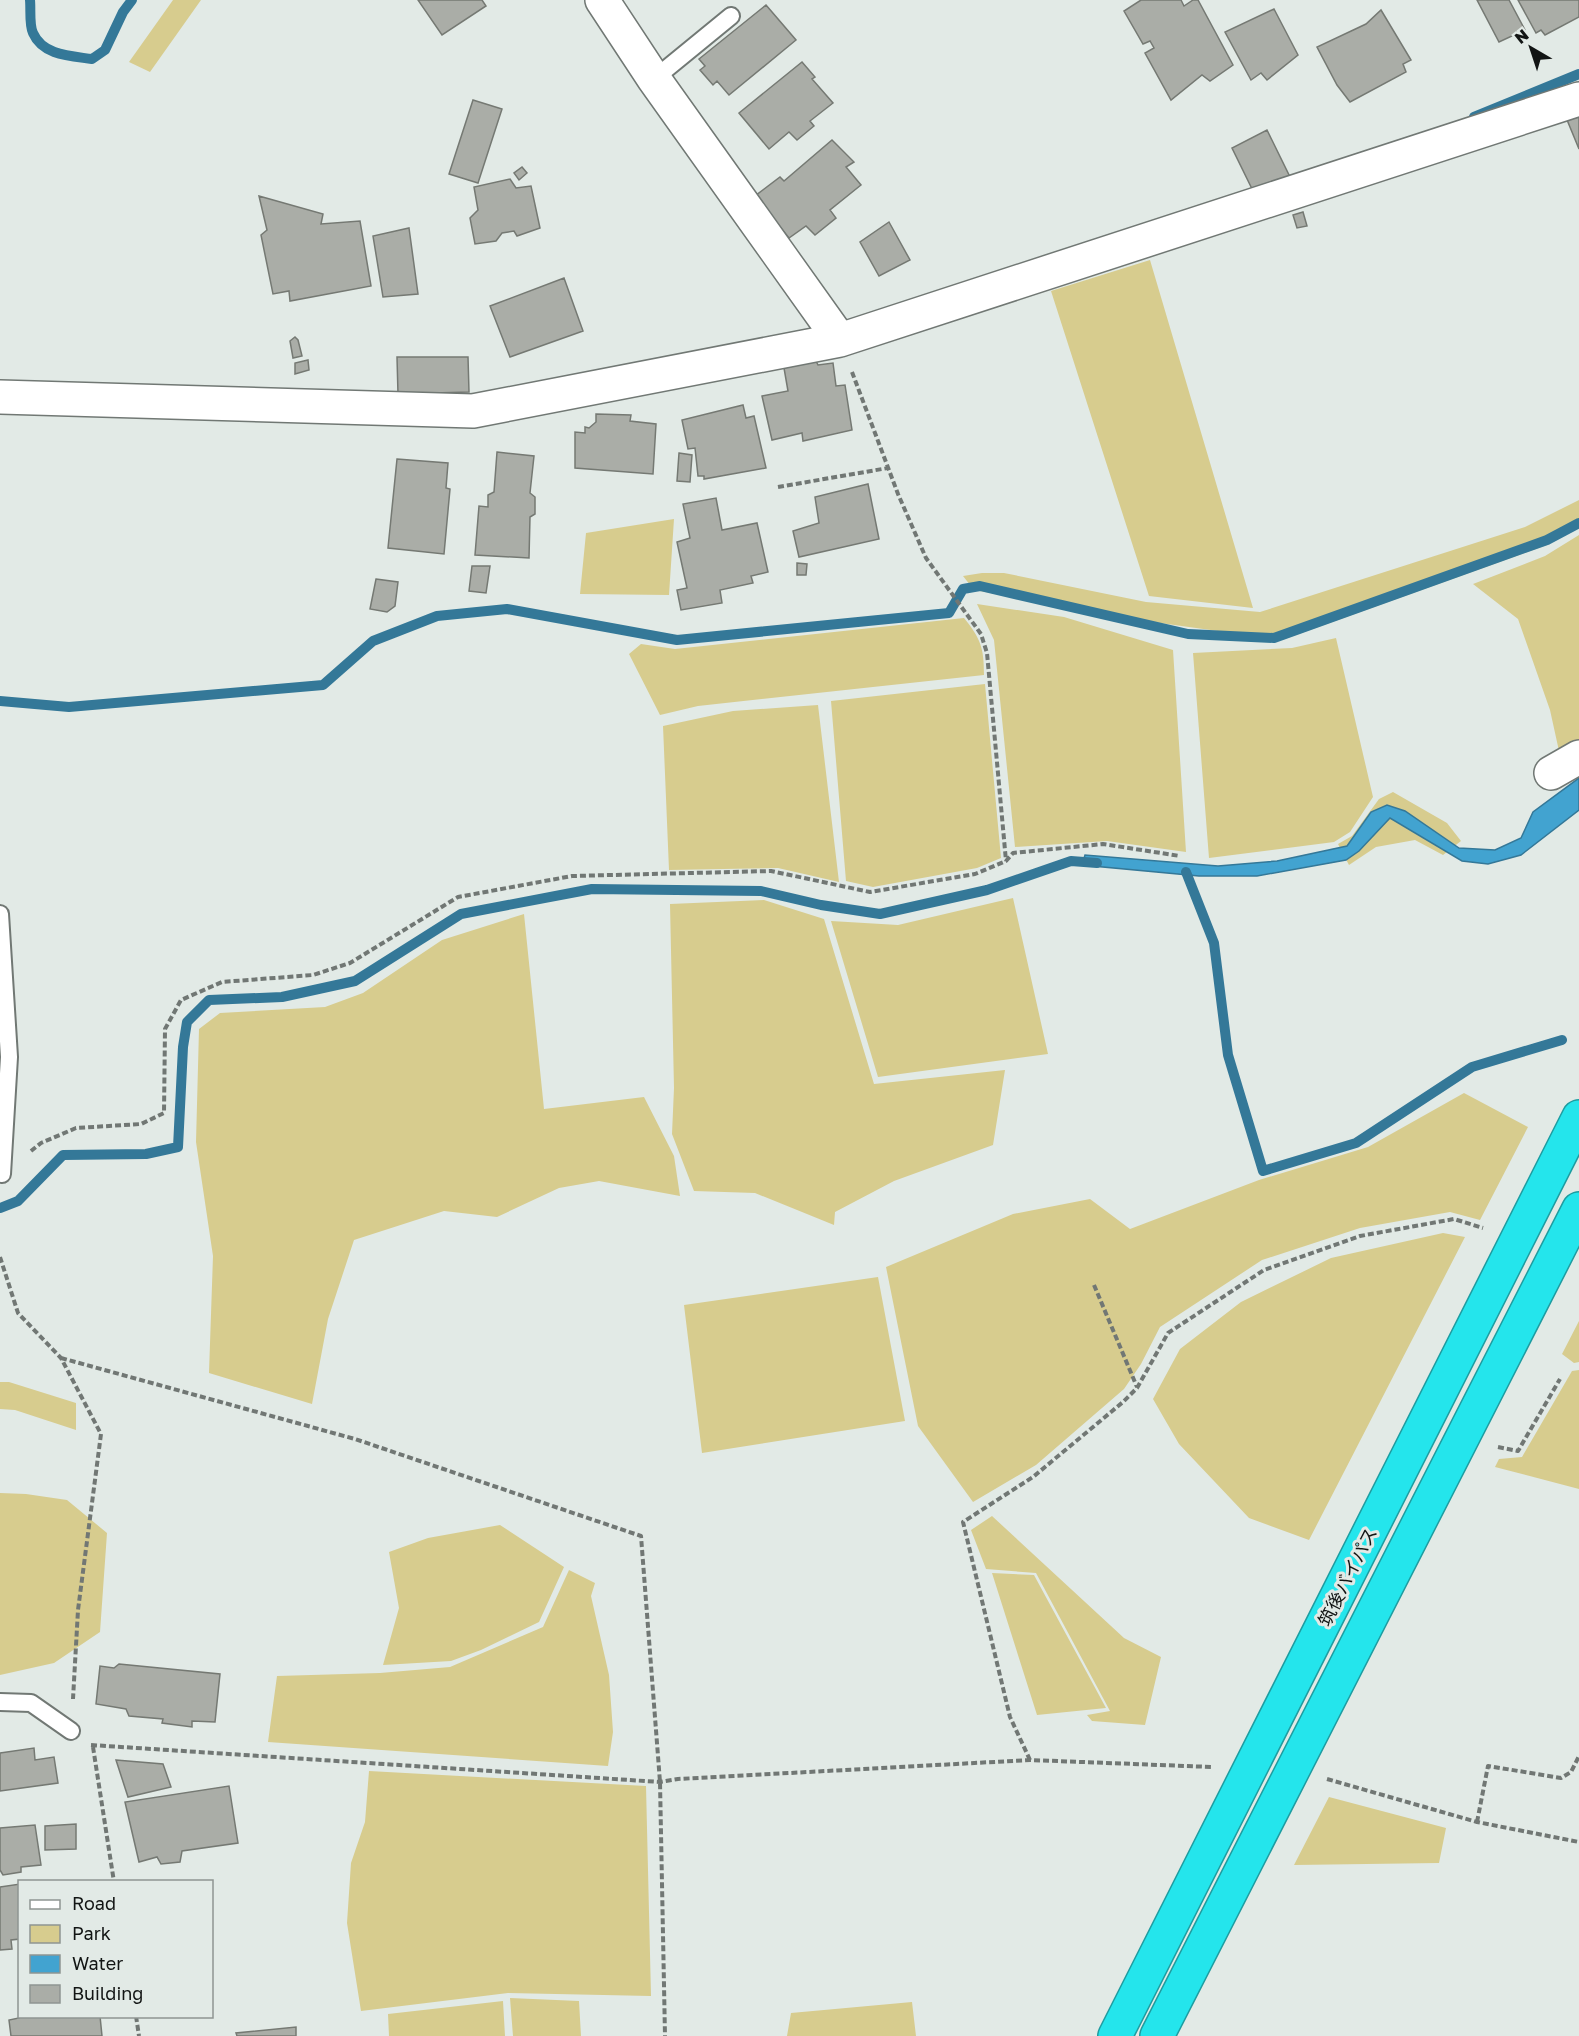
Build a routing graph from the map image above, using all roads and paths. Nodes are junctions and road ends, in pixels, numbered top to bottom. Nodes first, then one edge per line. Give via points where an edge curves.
1 (602, 0) edge
2 (731, 16) dead end
3 (654, 79) junction
4 (1579, 99) edge
5 (840, 340) junction
6 (0, 397) edge
7 (888, 468) junction
8 (778, 487) dead end
9 (1579, 757) edge
10 (1551, 773) dead end
11 (1180, 856) dead end
12 (1006, 861) junction
13 (0, 914) edge
14 (1579, 1117) edge
15 (2, 1174) joint
16 (1579, 1209) edge
17 (1489, 1230) dead end
18 (0, 1257) edge
19 (1094, 1285) dead end
20 (61, 1358) junction
21 (1560, 1379) dead end
22 (1137, 1388) junction
23 (1490, 1445) dead end
24 (0, 1702) edge
25 (71, 1731) junction
26 (92, 1746) junction
27 (1579, 1756) edge
28 (1030, 1760) junction
29 (1250, 1769) junction
30 (1290, 1774) junction
31 (660, 1782) junction
32 (1477, 1822) junction
33 (1579, 1842) edge
34 (114, 1880) edge
35 (136, 2018) edge
36 (139, 2036) edge
37 (664, 2036) edge
38 (1115, 2036) edge
39 (1157, 2036) edge

1 - 3 street
2 - 3 lane
3 - 5 street
4 - 5 street
5 - 6 street via 473,411
5 - 7 path
7 - 8 path
7 - 12 path via 926,558 981,634 987,653
9 - 10 street
11 - 12 path via 1103,844 1013,853
12 - 15 path via 975,874 870,892 759,871 572,876 458,897 350,963 313,975 222,982 181,1000 165,1029 164,1113 141,1124 76,1128 41,1143
13 - 15 lane via 9,1057
14 - 29 highway, 筑後バイパス
16 - 30 highway
17 - 22 path via 1454,1219 1360,1236 1264,1270 1168,1333
18 - 20 path via 18,1313
19 - 22 path
20 - 25 path via 101,1434 78,1610
20 - 31 path via 355,1439 641,1536
21 - 23 path via 1518,1451
22 - 28 path via 1033,1477 963,1522 1010,1717
24 - 25 lane via 31,1703
25 - 26 path
26 - 31 path
26 - 34 path
27 - 32 path via 1571,1772 1561,1779 1488,1766
28 - 29 path
28 - 31 path
29 - 38 highway, 筑後バイパス
30 - 32 path via 1320,1777
30 - 39 highway
31 - 37 path
32 - 33 path
35 - 36 path

